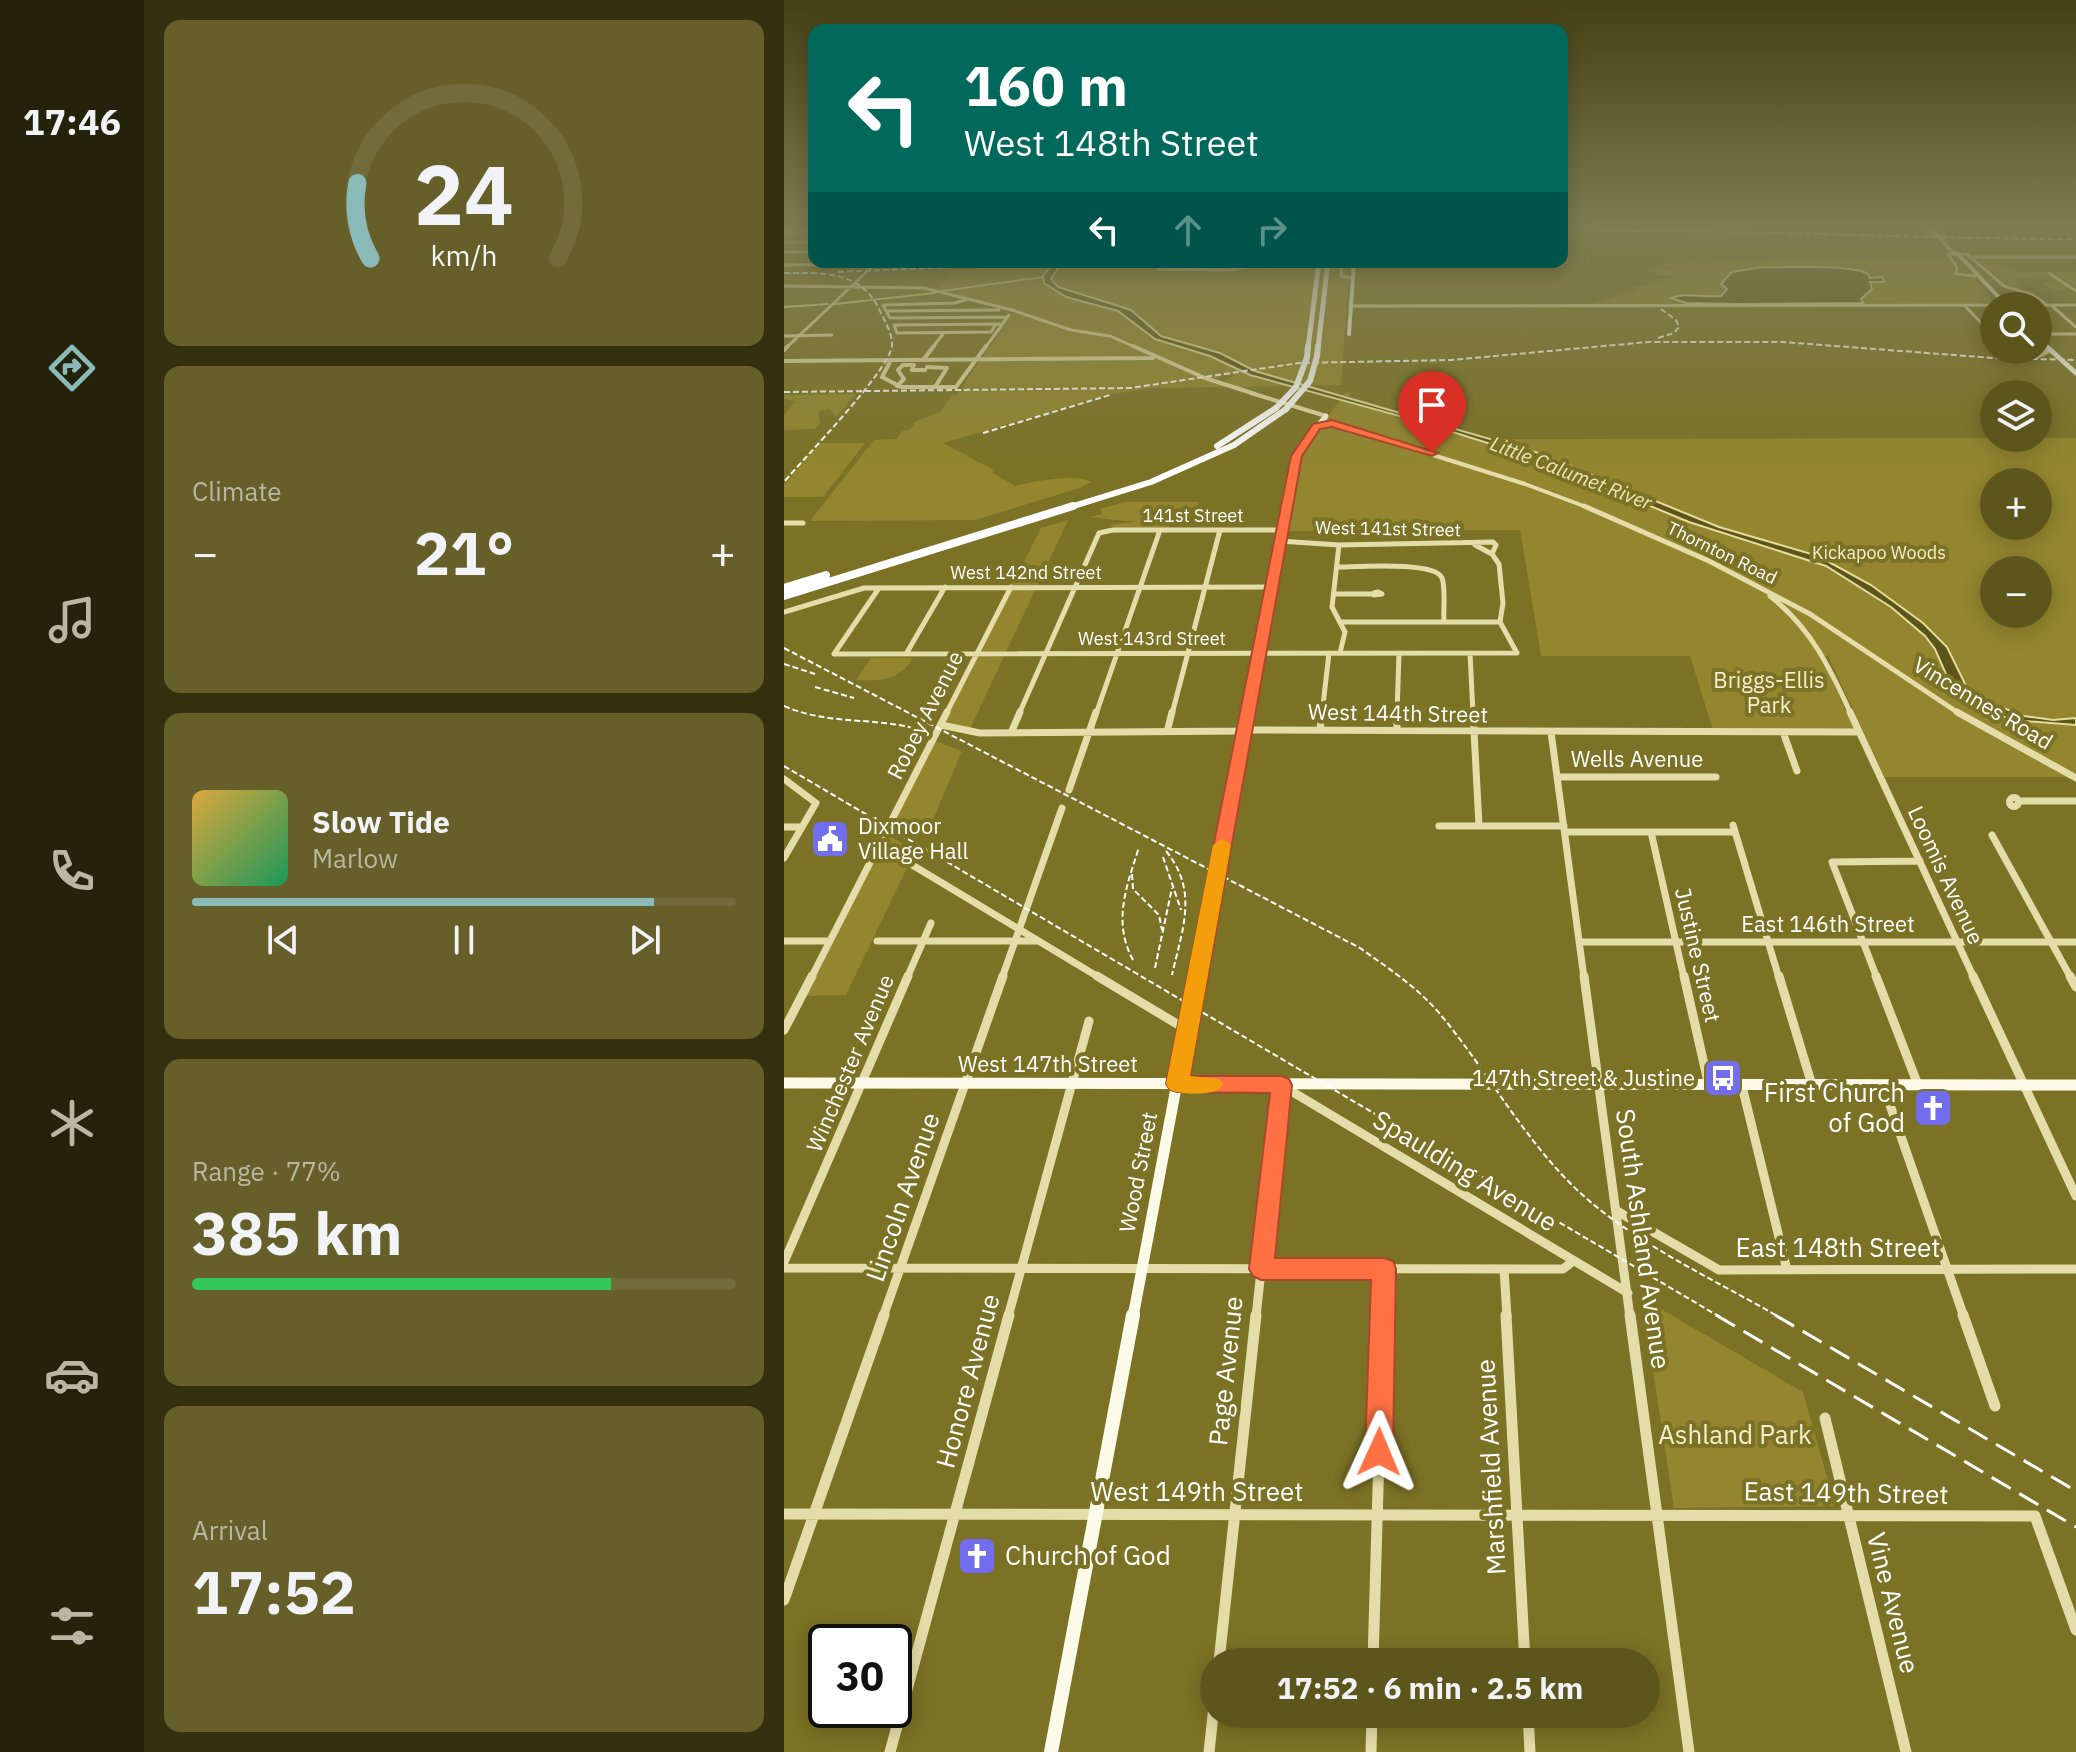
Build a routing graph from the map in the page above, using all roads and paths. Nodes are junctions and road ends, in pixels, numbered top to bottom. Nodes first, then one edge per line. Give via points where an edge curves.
1 (831, 305) edge
2 (892, 305) edge
3 (990, 305) edge
4 (1314, 305) edge
5 (1323, 305) edge
6 (1964, 305) junction
7 (1980, 305) edge
8 (2052, 305) edge
9 (2076, 305) edge
10 (1350, 306) joint
11 (2052, 307) edge
12 (1010, 310) junction
13 (886, 311) junction
14 (1008, 317) junction
15 (1980, 322) edge
16 (996, 324) junction
17 (1003, 324) junction
18 (2076, 327) edge
19 (996, 333) junction
20 (943, 334) junction
21 (1349, 334) dead end
22 (2076, 334) edge
23 (832, 335) dead end
24 (895, 335) dead end
25 (784, 336) edge
26 (799, 336) junction
27 (2052, 336) edge
28 (2052, 349) edge
29 (784, 350) edge
30 (1155, 358) junction
31 (978, 359) junction
32 (891, 360) junction
33 (923, 360) junction
34 (932, 360) junction
35 (784, 361) edge
36 (926, 369) junction
37 (2076, 371) edge
38 (897, 386) junction
39 (911, 387) junction
40 (935, 387) junction
41 (1322, 420) junction
42 (1332, 423) joint
43 (784, 523) edge
44 (803, 523) dead end
45 (1160, 530) junction
46 (1220, 530) junction
47 (1281, 530) junction
48 (1279, 541) junction
49 (1339, 545) junction
50 (1473, 545) junction
51 (1492, 554) junction
52 (1337, 567) junction
53 (945, 587) junction
54 (1011, 587) junction
55 (1075, 587) junction
56 (1140, 587) junction
57 (1205, 587) junction
58 (1271, 587) junction
59 (1759, 587) junction
60 (784, 588) edge
61 (879, 588) junction
62 (1334, 594) junction
63 (1373, 594) dead end
64 (784, 596) edge
65 (784, 612) edge
66 (1340, 622) junction
67 (1444, 622) junction
68 (1500, 622) junction
69 (1117, 653) junction
70 (1188, 653) junction
71 (1258, 653) junction
72 (1329, 653) junction
73 (1340, 653) junction
74 (1399, 653) junction
75 (1470, 653) junction
76 (906, 654) junction
77 (975, 654) junction
78 (1046, 654) junction
79 (1872, 656) joint
80 (941, 725) junction
81 (1244, 730) junction
82 (1320, 730) junction
83 (1397, 730) junction
84 (1090, 732) junction
85 (1167, 732) junction
86 (1474, 732) junction
87 (1551, 732) junction
88 (1783, 732) junction
89 (1859, 732) junction
90 (1011, 733) junction
91 (1797, 771) dead end
92 (1558, 777) junction
93 (1716, 777) dead end
94 (2076, 778) edge
95 (784, 779) edge
96 (1069, 790) dead end
97 (2020, 801) dead end
98 (2076, 801) edge
99 (1062, 808) dead end
100 (1439, 826) dead end
101 (1479, 826) junction
102 (784, 827) edge
103 (802, 827) junction
104 (1565, 829) junction
105 (1651, 832) junction
106 (1992, 835) dead end
107 (879, 845) junction
108 (784, 858) edge
109 (1920, 861) junction
110 (931, 923) dead end
111 (1019, 929) junction
112 (784, 941) edge
113 (829, 941) junction
114 (877, 941) dead end
115 (923, 941) junction
116 (1015, 941) junction
117 (1039, 941) junction
118 (1580, 942) junction
119 (1676, 942) junction
120 (1768, 942) junction
121 (1862, 942) junction
122 (1957, 942) junction
123 (2051, 942) junction
124 (2076, 942) edge
125 (2076, 987) edge
126 (1089, 1021) dead end
127 (784, 1030) edge
128 (1187, 1030) junction
129 (784, 1083) edge
130 (862, 1083) junction
131 (966, 1083) junction
132 (1072, 1084) junction
133 (1177, 1084) junction
134 (1281, 1085) junction
135 (1812, 1085) junction
136 (1883, 1085) junction
137 (1918, 1085) junction
138 (2025, 1085) junction
139 (2076, 1085) edge
140 (1600, 1086) junction
141 (1709, 1086) junction
142 (1742, 1086) junction
143 (2076, 1196) edge
144 (1617, 1211) junction
145 (1572, 1262) junction
146 (784, 1265) edge
147 (901, 1268) junction
148 (1022, 1269) junction
149 (1142, 1269) junction
150 (1261, 1269) junction
151 (1384, 1269) junction
152 (1504, 1269) junction
153 (1947, 1269) junction
154 (2076, 1269) edge
155 (1787, 1270) junction
156 (1628, 1293) junction
157 (1995, 1406) dead end
158 (1825, 1418) dead end
159 (1377, 1513) junction
160 (1518, 1513) junction
161 (1657, 1513) junction
162 (784, 1514) edge
163 (814, 1514) junction
164 (955, 1514) junction
165 (1096, 1514) junction
166 (1235, 1514) junction
167 (1849, 1515) junction
168 (784, 1600) edge
169 (2076, 1630) edge
170 (1221, 1648) edge
171 (1373, 1648) edge
172 (1524, 1648) edge
173 (1212, 1728) edge
174 (1372, 1728) edge
175 (1529, 1728) edge
176 (890, 1752) edge
177 (1051, 1752) edge
178 (1209, 1752) edge
179 (1371, 1752) edge
180 (1530, 1752) edge
181 (1689, 1752) edge
182 (1906, 1752) edge

1 - 26 street
2 - 13 street via 883,305
3 - 12 street
4 - 60 highway, bridge via 1307,357 1296,387 1250,428 1210,450 1150,475
5 - 64 highway, bridge via 1310,381 1286,409 1234,445 1151,482
6 - 7 street
6 - 10 street
6 - 15 street
8 - 9 street
10 - 21 main road
11 - 18 street
12 - 13 street
12 - 14 street
12 - 30 street via 1118,339
13 - 14 street via 890,318
14 - 17 street
16 - 16 street via 991,332 897,333 893,326
16 - 17 street
17 - 19 street
19 - 20 street
19 - 31 street
20 - 24 street
20 - 33 street
22 - 27 street
23 - 26 street
25 - 26 street
26 - 29 street
28 - 37 main road, bridge
30 - 31 street
30 - 41 street
31 - 34 street
31 - 40 street via 956,387
32 - 33 street
32 - 35 street
32 - 38 street via 882,377
33 - 34 street
34 - 36 street
36 - 38 street via 903,365 898,370 904,379
36 - 39 street
36 - 40 street via 947,370
38 - 39 street
39 - 40 street
41 - 42 main road
41 - 47 main road, Wood Street via 1296,456
42 - 59 street, Thornton Road via 1591,509
43 - 44 street
45 - 46 street, 141st Street
45 - 55 street, 141st Street via 1104,531 1095,538
45 - 56 street
46 - 47 street, 141st Street
46 - 57 street
47 - 48 main road, Wood Street
48 - 49 street, West 141st Street
48 - 58 main road, Wood Street
49 - 50 street, West 141st Street
49 - 52 street
50 - 51 street
50 - 51 street, West 141st Street via 1495,543
51 - 68 street via 1499,564
52 - 62 street
52 - 67 street via 1436,571 1442,578
53 - 54 street, West 142nd Street
53 - 61 street, West 142nd Street
53 - 76 street
54 - 55 street, West 142nd Street
54 - 77 street, Robey Avenue
55 - 56 street, West 142nd Street
55 - 78 street
56 - 57 street, West 142nd Street
56 - 69 street
57 - 58 street, West 142nd Street
57 - 70 street
58 - 71 main road, Wood Street
59 - 79 street, Thornton Road
59 - 89 street, Loomis Avenue via 1813,637
61 - 65 street, West 142nd Street
61 - 76 street, West 143rd Street via 834,654
62 - 63 street
62 - 66 street via 1332,611
66 - 67 street
66 - 73 street via 1345,632
67 - 68 street
68 - 75 street, West 143rd Street via 1517,653
69 - 70 street, West 143rd Street
69 - 78 street, West 143rd Street
69 - 84 street
70 - 71 street, West 143rd Street
70 - 85 street
71 - 72 street, West 143rd Street
71 - 81 main road, Wood Street
72 - 73 street, West 143rd Street
72 - 82 street
73 - 74 street, West 143rd Street
74 - 75 street, West 143rd Street
74 - 83 street
75 - 86 street
76 - 77 street, West 143rd Street
77 - 78 street, West 143rd Street
77 - 80 street, Robey Avenue
78 - 90 street
79 - 94 street, Vincennes Road via 1969,720
80 - 90 street, West 144th Street via 968,733
80 - 107 street, Robey Avenue
81 - 82 street, West 144th Street
81 - 85 street, West 144th Street
81 - 128 main road, Wood Street
82 - 83 street, West 144th Street
83 - 86 street, West 144th Street
84 - 85 street, West 144th Street
84 - 90 street, West 144th Street
84 - 96 street
86 - 87 street, West 144th Street
86 - 101 street
87 - 88 street, West 144th Street
87 - 92 street, South Ashland Avenue
88 - 89 street, West 144th Street
88 - 91 street
89 - 109 street, Loomis Avenue
92 - 93 street, Wells Avenue
92 - 104 street, South Ashland Avenue
95 - 103 street via 816,803
97 - 98 street
99 - 111 street, Lincoln Avenue
100 - 101 street
101 - 104 street
102 - 103 street
103 - 108 street
104 - 105 street
104 - 118 street, South Ashland Avenue
105 - 119 street, Justine Street
105 - 120 street via 1734,829
106 - 123 street
107 - 111 street
107 - 113 street, Robey Avenue
109 - 121 street via 1832,862
109 - 122 street, Loomis Avenue
110 - 115 street, Winchester Avenue
111 - 116 street, Lincoln Avenue
111 - 117 street
112 - 113 street
113 - 127 street, Robey Avenue
114 - 115 street
115 - 116 street
115 - 130 street, Winchester Avenue
116 - 117 street
116 - 131 street, Lincoln Avenue
117 - 128 street
118 - 119 street, East 146th Street
118 - 140 street, South Ashland Avenue
119 - 120 street, East 146th Street
119 - 141 street, Justine Street
120 - 121 street, East 146th Street
120 - 135 street
121 - 122 street, East 146th Street
121 - 137 street
122 - 123 street, East 146th Street
122 - 138 street, Loomis Avenue
123 - 124 street, East 146th Street
123 - 125 street
126 - 132 street, Honore Avenue
128 - 133 main road, Wood Street
129 - 130 main road, West 147th Street
130 - 131 main road, West 147th Street
130 - 146 street, Winchester Avenue
131 - 132 main road, West 147th Street
131 - 147 street, Lincoln Avenue
132 - 133 main road, West 147th Street
132 - 148 street, Honore Avenue
133 - 134 main road, West 147th Street
133 - 149 main road, Wood Street
134 - 140 main road, West 147th Street
134 - 145 street, Spaulding Avenue
134 - 150 street, Page Avenue
135 - 136 main road, West 147th Street
135 - 142 main road, West 147th Street
136 - 137 main road, West 147th Street
136 - 153 street
137 - 138 main road, West 147th Street
138 - 139 main road, West 147th Street
138 - 143 street, Loomis Avenue
140 - 141 main road, West 147th Street
140 - 144 street, South Ashland Avenue
141 - 142 main road, West 147th Street
142 - 155 street
144 - 155 street, East 148th Street via 1719,1270
144 - 156 street, South Ashland Avenue
145 - 152 street via 1563,1269
145 - 156 street, Spaulding Avenue
146 - 147 street
147 - 148 street
147 - 163 street, Lincoln Avenue
148 - 149 street
148 - 164 street, Honore Avenue
149 - 150 street
149 - 165 main road, Wood Street
150 - 151 street
150 - 166 street, Page Avenue
151 - 152 street
151 - 159 street
152 - 160 street, Marshfield Avenue
153 - 154 street, East 148th Street
153 - 155 street, East 148th Street
153 - 157 street
156 - 161 street, South Ashland Avenue
158 - 167 street, Vine Avenue
159 - 160 street, West 149th Street
159 - 166 street, West 149th Street
159 - 171 street
160 - 161 street, West 149th Street
160 - 172 street, Marshfield Avenue
161 - 167 street, East 149th Street
161 - 181 street, South Ashland Avenue
162 - 163 street, West 149th Street
163 - 164 street, West 149th Street
163 - 168 street, Lincoln Avenue
164 - 165 street, West 149th Street
164 - 176 street, Honore Avenue
165 - 166 street, West 149th Street
165 - 177 main road, Wood Street
166 - 170 street, Page Avenue
167 - 169 street, East 149th Street via 2035,1516
167 - 182 street, Vine Avenue
173 - 178 street
174 - 179 street
175 - 180 street

